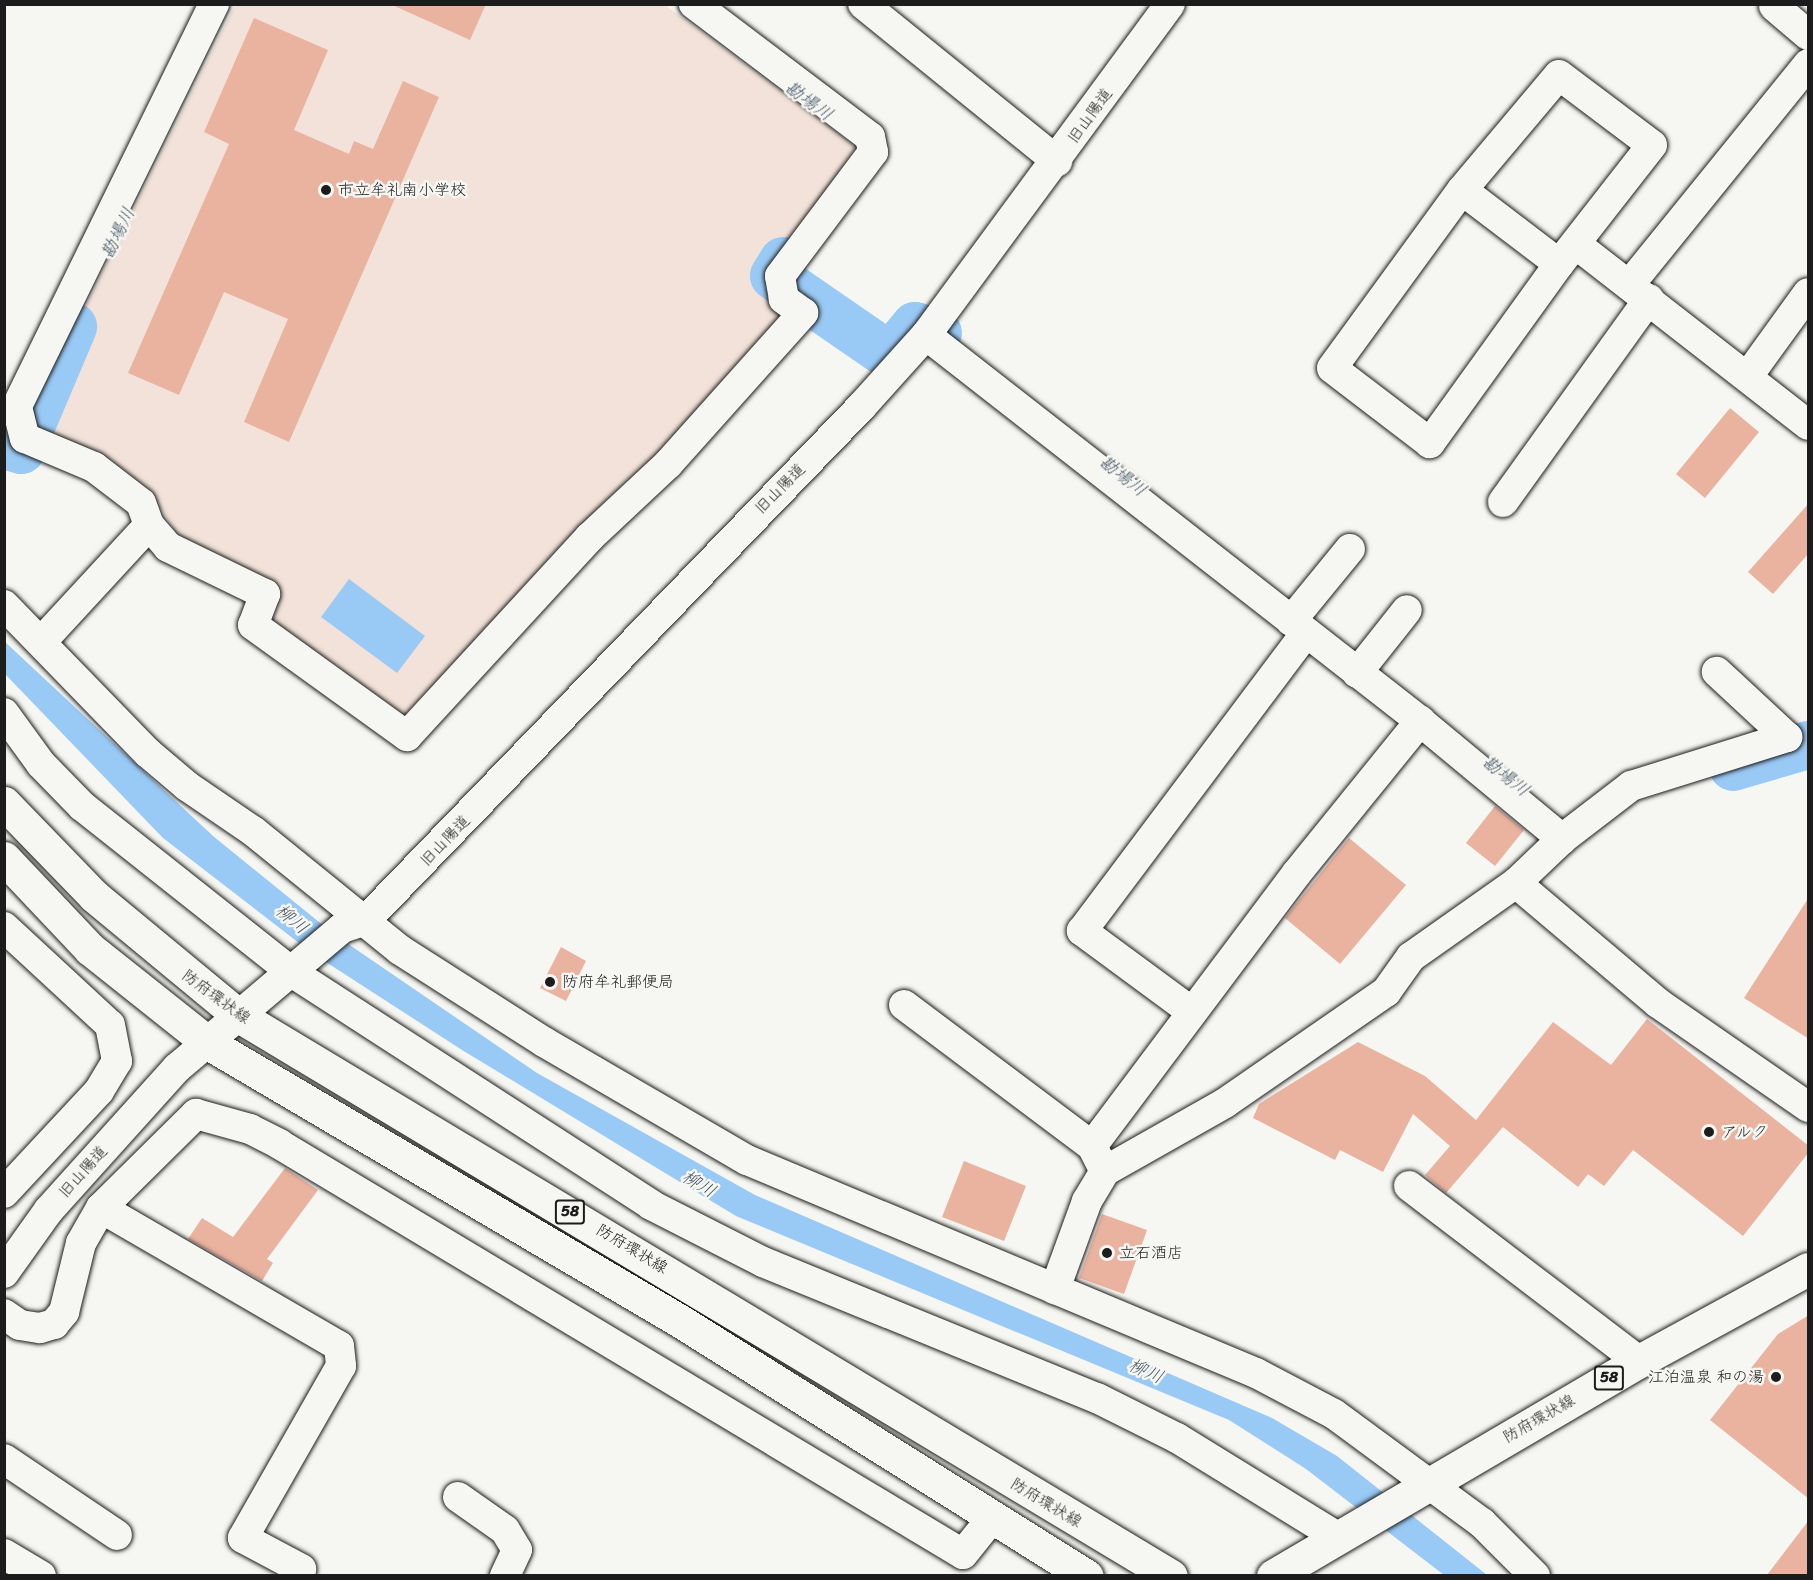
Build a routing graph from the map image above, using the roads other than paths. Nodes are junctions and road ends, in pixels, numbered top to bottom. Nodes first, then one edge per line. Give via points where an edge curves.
1 (214, 4) edge
2 (694, 4) edge
3 (863, 4) edge
4 (1170, 4) edge
5 (1774, 6) edge
6 (1809, 35) edge
7 (1809, 64) edge
8 (1057, 161) junction
9 (1462, 190) junction
10 (1568, 254) junction
11 (1640, 291) junction
12 (1809, 293) edge
13 (926, 335) junction
14 (1748, 376) junction
15 (11, 406) edge
16 (1809, 425) edge
17 (1503, 502) dead end
18 (149, 525) junction
19 (1350, 549) dead end
20 (4, 604) edge
21 (1407, 610) dead end
22 (1298, 627) junction
23 (42, 640) junction
24 (1717, 672) dead end
25 (1358, 673) junction
26 (4, 713) edge
27 (1420, 721) junction
28 (4, 803) edge
29 (1562, 839) junction
30 (4, 858) edge
31 (1516, 883) junction
32 (354, 924) junction
33 (4, 927) edge
34 (300, 967) junction
35 (904, 1005) dead end
36 (1192, 1012) junction
37 (239, 1016) junction
38 (208, 1043) junction
39 (1809, 1107) edge
40 (1098, 1158) junction
41 (1409, 1186) dead end
42 (4, 1193) edge
43 (101, 1209) junction
44 (1809, 1269) edge
45 (4, 1273) edge
46 (1055, 1289) junction
47 (4, 1314) edge
48 (1639, 1361) junction
49 (4, 1459) edge
50 (1421, 1488) junction
51 (458, 1497) dead end
52 (992, 1518) junction
53 (1348, 1533) junction
54 (117, 1535) dead end
55 (4, 1554) edge
56 (41, 1575) edge
57 (298, 1575) edge
58 (505, 1575) edge
59 (1087, 1575) edge
60 (1171, 1575) edge
61 (1273, 1575) edge
62 (1535, 1575) edge

1 - 15 street
2 - 18 street via 870,137 873,152 780,276 784,299 803,313 668,464 590,537 407,736 254,625 265,594 168,548
3 - 8 street
4 - 8 street, 旧山陽道
5 - 6 street
7 - 11 street
8 - 13 street, 旧山陽道
9 - 10 street
9 - 10 street via 1559,75 1652,145
9 - 10 street via 1332,368 1430,443
10 - 11 street
11 - 14 street
11 - 17 street
12 - 14 street
13 - 22 street
13 - 32 street, 旧山陽道 via 589,692
14 - 16 street
15 - 18 street via 25,438 94,467 141,503
18 - 23 street
19 - 22 street
20 - 23 street
21 - 25 street
22 - 25 street
22 - 36 street via 1082,931
23 - 32 street via 179,779
24 - 29 street via 1787,737 1631,786
25 - 27 street
26 - 34 street via 41,764 82,806
27 - 29 street
27 - 36 street
28 - 37 main road, 防府環状線 / 58 via 94,896
29 - 31 street
30 - 38 main road, 58 via 90,949
31 - 39 street via 1658,1003
31 - 40 street via 1411,957 1386,992 1225,1103
32 - 34 street, 旧山陽道
32 - 46 street via 728,1150
33 - 42 street via 110,1025 117,1061 99,1091
34 - 37 street, 旧山陽道
34 - 53 street via 651,1205 763,1262 1097,1398
35 - 40 street
36 - 40 street
37 - 38 street, 旧山陽道
37 - 60 main road, 防府環状線 / 58
38 - 45 street, 旧山陽道 via 177,1068 83,1170
38 - 52 main road, 58 via 680,1321
40 - 46 street
41 - 48 street
43 - 47 street via 81,1243 64,1312 54,1324 40,1328 20,1325
43 - 52 street via 196,1114 250,1128 963,1554
43 - 57 street via 339,1346 341,1366 243,1538 301,1569
44 - 48 main road, 防府環状線 / 58
46 - 50 street via 1256,1373 1334,1414
48 - 50 main road, 防府環状線 / 58
49 - 54 street
50 - 53 main road, 防府環状線 / 58
50 - 62 street via 1482,1523
51 - 58 street via 505,1530 517,1550
52 - 59 main road, 58
53 - 61 main road, 防府環状線 / 58
55 - 56 street

